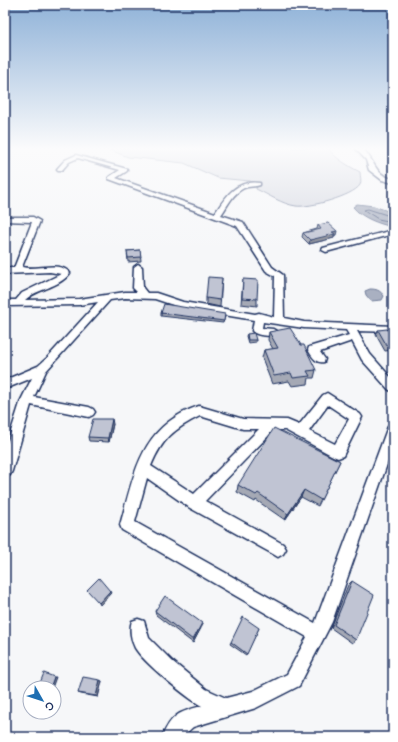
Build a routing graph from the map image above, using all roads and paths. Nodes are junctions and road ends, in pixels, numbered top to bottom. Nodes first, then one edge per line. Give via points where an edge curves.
1 (124, 183) edge
2 (258, 184) dead end
3 (217, 216) junction
4 (5, 219) edge
5 (393, 232) edge
6 (326, 250) dead end
7 (138, 267) dead end
8 (21, 270) junction
9 (5, 271) edge
10 (145, 296) junction
11 (108, 298) junction
12 (5, 303) edge
13 (22, 303) junction
14 (259, 316) junction
15 (279, 320) junction
16 (393, 329) edge
17 (273, 332) edge
18 (353, 332) junction
19 (320, 359) dead end
20 (42, 369) junction
21 (5, 385) edge
22 (393, 388) edge
23 (27, 400) junction
24 (89, 412) dead end
25 (272, 424) junction
26 (393, 429) edge
27 (301, 432) dead end
28 (144, 468) junction
29 (5, 471) edge
30 (195, 502) junction
31 (278, 549) dead end
32 (138, 627) dead end
33 (318, 634) junction
34 (226, 708) junction
35 (172, 737) edge

1 - 3 street
2 - 3 street via 246,184 235,189
3 - 15 street via 240,224 269,269 280,275
4 - 8 street via 36,221 18,267
5 - 6 street
7 - 10 street via 138,288
8 - 9 street
8 - 13 street via 60,270 66,273 30,291 20,299
10 - 11 street via 124,295
10 - 14 street via 156,296 182,305
11 - 13 street via 79,302
11 - 20 street
12 - 13 street
14 - 15 street
14 - 17 street via 257,331
15 - 18 street
16 - 18 street
18 - 19 street via 313,350
18 - 22 street via 366,357
20 - 21 street
20 - 23 street
23 - 24 street
23 - 29 street
25 - 27 street via 286,425
25 - 28 street via 243,424 199,411 181,420 161,435 149,453
25 - 30 street
26 - 33 street
28 - 30 street
28 - 33 street via 127,525
30 - 31 street
32 - 34 street via 142,643 166,667 200,695
33 - 34 street via 293,680 256,699
34 - 35 street via 188,719 176,728

